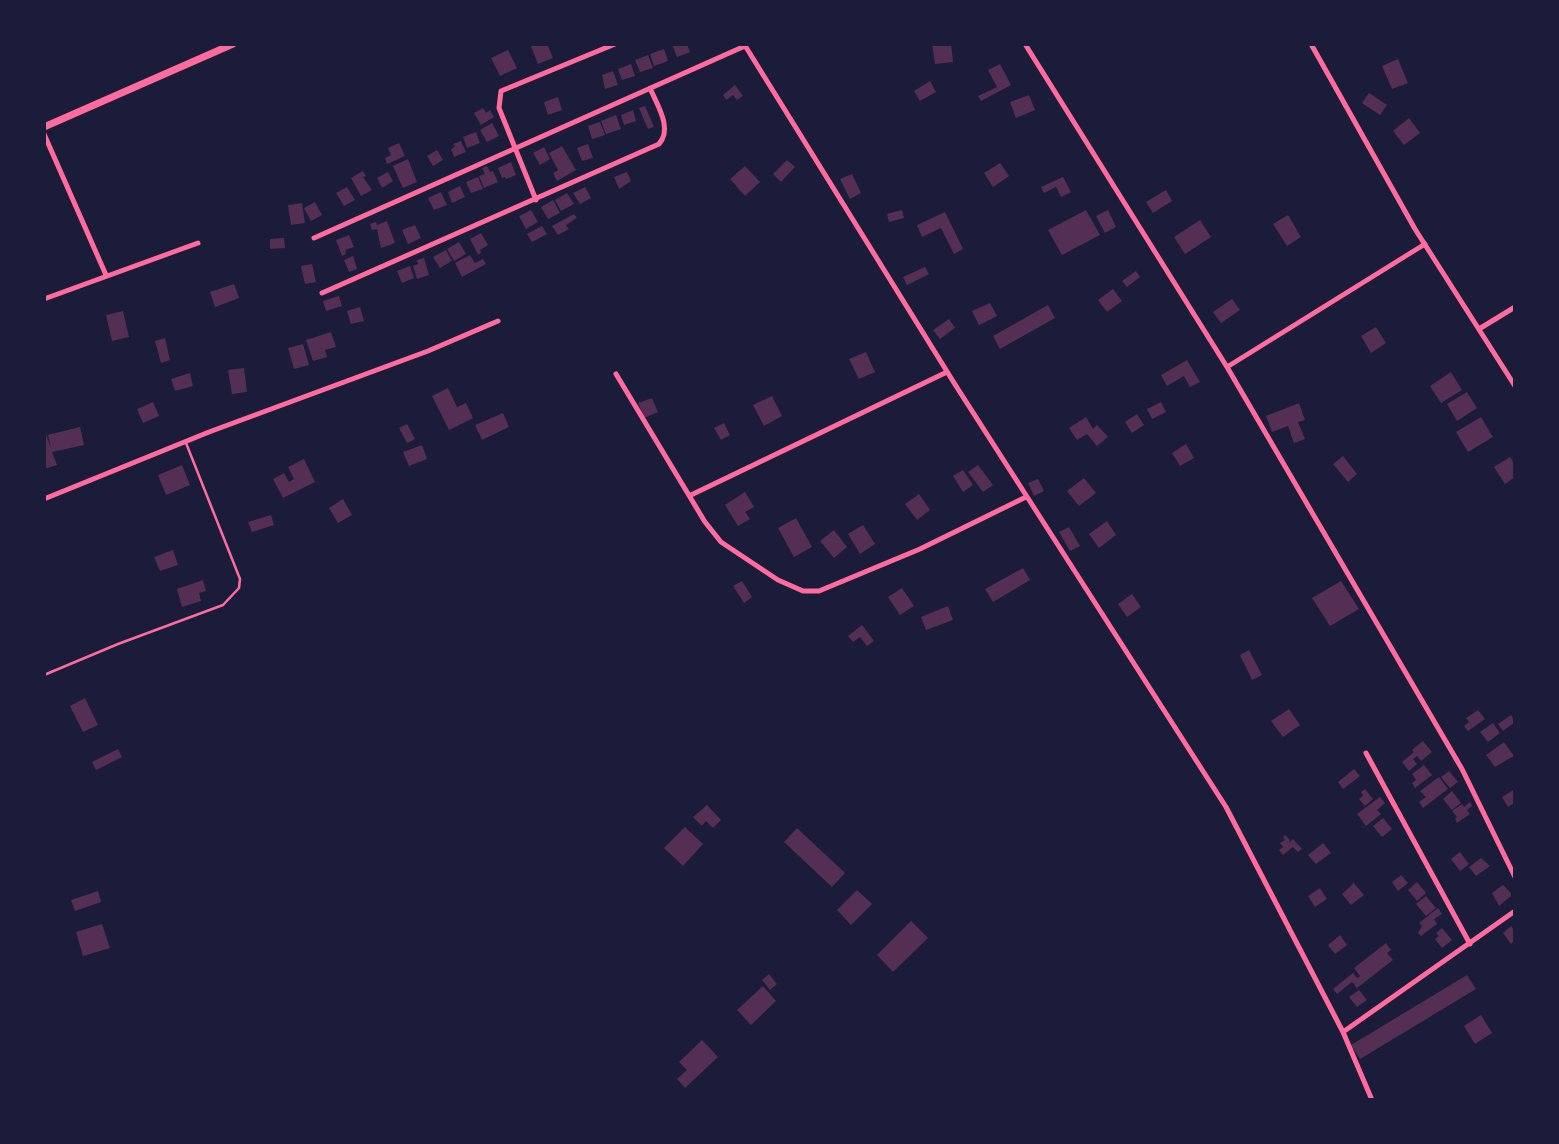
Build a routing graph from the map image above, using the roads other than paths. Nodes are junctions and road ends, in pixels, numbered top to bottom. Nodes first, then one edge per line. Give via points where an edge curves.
1 (233, 44) edge
2 (614, 44) edge
3 (1025, 44) edge
4 (1311, 44) edge
5 (745, 45) edge
6 (650, 88) junction
7 (44, 127) edge
8 (44, 134) edge
9 (515, 148) junction
10 (536, 200) junction
11 (314, 238) dead end
12 (198, 243) dead end
13 (1425, 244) junction
14 (106, 275) junction
15 (322, 293) dead end
16 (44, 299) edge
17 (1515, 307) edge
18 (498, 321) dead end
19 (1479, 329) junction
20 (1227, 367) junction
21 (947, 372) junction
22 (616, 374) dead end
23 (1515, 386) edge
24 (186, 442) junction
25 (691, 495) junction
26 (1026, 497) junction
27 (44, 499) edge
28 (44, 675) edge
29 (1366, 753) dead end
30 (1515, 877) edge
31 (1515, 911) edge
32 (1470, 944) junction
33 (1343, 1032) junction
34 (1372, 1100) edge

1 - 7 street
2 - 9 street via 501,91 499,108
3 - 20 street
4 - 13 street
5 - 6 street
5 - 21 street
6 - 9 street
6 - 10 street via 666,130 659,144
8 - 14 street
9 - 10 street
9 - 11 street
10 - 15 street
12 - 14 street
13 - 19 street
13 - 20 street
14 - 16 street
17 - 19 street
18 - 24 street
19 - 23 street
20 - 30 street via 1462,769
21 - 25 street
21 - 26 street
22 - 25 street
24 - 27 street
24 - 28 lane via 240,579 239,589 223,605
25 - 26 street via 721,542 803,591 819,591 920,550
26 - 33 street via 1226,807
29 - 32 street
31 - 32 street
32 - 33 street
33 - 34 street

